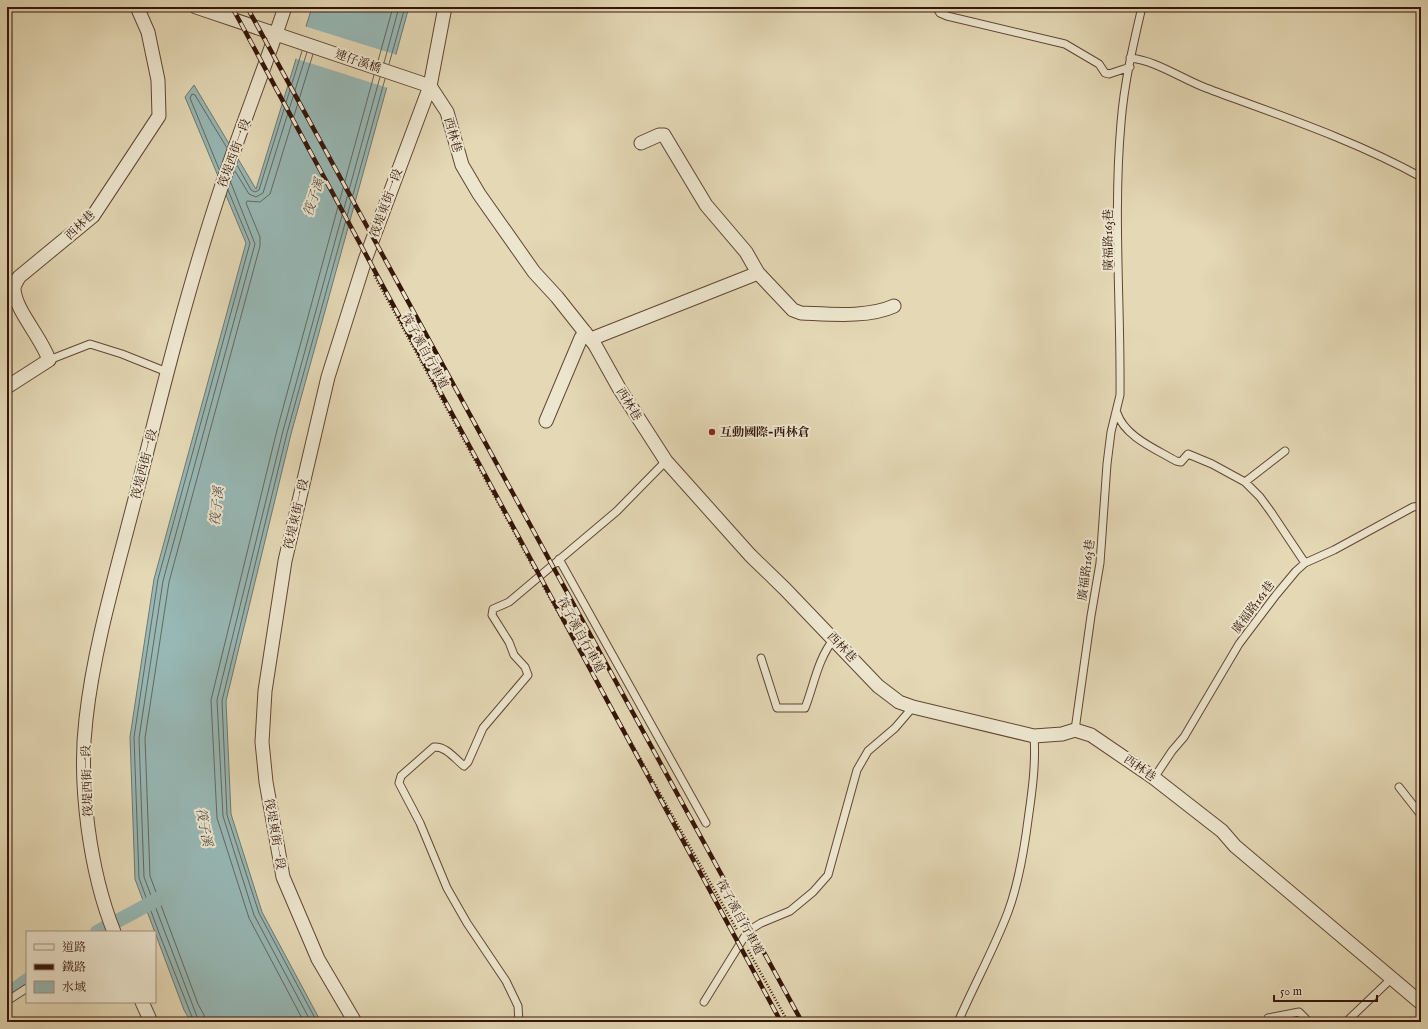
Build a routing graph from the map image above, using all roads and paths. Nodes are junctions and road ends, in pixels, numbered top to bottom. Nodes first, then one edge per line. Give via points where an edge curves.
1 (137, 7) edge
2 (196, 7) edge
3 (285, 7) edge
4 (445, 7) edge
5 (936, 7) edge
6 (1142, 7) edge
7 (281, 35) junction
8 (1130, 58) junction
9 (1130, 67) junction
10 (430, 86) junction
11 (641, 144) dead end
12 (1421, 177) edge
13 (365, 260) junction
14 (758, 273) junction
15 (894, 306) dead end
16 (588, 336) junction
17 (49, 360) junction
18 (167, 372) junction
19 (7, 387) edge
20 (1117, 413) junction
21 (546, 421) dead end
22 (1285, 450) dead end
23 (666, 461) junction
24 (1245, 482) junction
25 (1421, 506) edge
26 (559, 559) junction
27 (1305, 563) junction
28 (538, 576) junction
29 (834, 640) junction
30 (761, 658) dead end
31 (913, 707) junction
32 (1075, 730) junction
33 (1034, 736) junction
34 (1154, 778) junction
35 (1399, 787) dead end
36 (1421, 815) edge
37 (706, 823) dead end
38 (111, 931) edge
39 (738, 933) dead end
40 (746, 946) dead end
41 (1391, 979) junction
42 (26, 989) edge
43 (7, 1001) edge
44 (704, 1002) dead end
45 (142, 1003) edge
46 (1421, 1003) edge
47 (1268, 1018) dead end
48 (151, 1022) edge
49 (355, 1022) edge
50 (519, 1022) edge
51 (788, 1022) edge
52 (958, 1022) edge
53 (1309, 1022) edge
54 (1346, 1022) edge

1 - 17 street, 西林巷 via 148,32 158,80 159,116 93,216 18,277 15,284 14,289 23,313
2 - 7 street, 連仔溪橋
3 - 7 street, 筏堤西街一段
4 - 10 street, 筏堤東街一段
5 - 9 lane via 940,13 947,16 1065,44 1099,64 1105,73
6 - 8 lane, 廣福路163巷
7 - 10 street, 連仔溪橋
7 - 18 street, 筏堤西街一段 via 221,188
8 - 9 lane, 廣福路163巷
8 - 12 lane via 1144,59 1204,87 1335,136
9 - 20 lane, 廣福路163巷 via 1121,123 1119,166 1120,395
10 - 13 street, 筏堤東街一段
10 - 16 street, 西林巷 via 447,112 462,165 479,194 536,275
11 - 14 street via 659,134 664,135 706,205 746,252
13 - 28 path, 筏子溪自行車道
13 - 49 street, 筏堤東街一段 via 328,377 285,561 266,691 262,742 266,782 283,877 318,959
14 - 15 street via 785,304 801,313 870,312
14 - 16 street
16 - 21 street via 581,338
16 - 23 street, 西林巷
17 - 18 lane via 90,344
17 - 19 street
18 - 38 street, 筏堤西街一段 via 101,636 86,719 85,780 91,841
20 - 24 lane via 1132,434 1176,461 1181,462 1188,454
20 - 32 lane, 廣福路163巷 via 1111,432 1100,563
22 - 24 lane
23 - 26 lane via 617,511
23 - 29 street, 西林巷 via 750,555
24 - 27 lane via 1260,497
25 - 27 lane, 廣福路161巷
26 - 28 lane
26 - 37 lane
27 - 34 lane, 廣福路161巷 via 1276,595 1239,644 1184,737
28 - 39 path, 筏子溪自行車道
28 - 50 lane via 509,602 493,609 492,615 514,655 525,667 528,675 526,679 483,728 473,754 464,766 440,747 434,747 401,776 399,784 420,823 447,888 506,981 518,1006
29 - 30 lane via 822,657 805,708 778,708
29 - 31 street, 西林巷 via 878,686 899,702
31 - 33 street, 西林巷
31 - 44 lane via 895,728 868,750 858,770 828,875 813,892 790,911 748,931
32 - 33 street, 西林巷 via 1062,734
32 - 34 street, 西林巷 via 1091,735
33 - 52 lane via 1036,761 1019,877 1008,912
34 - 41 street, 西林巷 via 1222,831 1235,846
35 - 36 lane
40 - 51 path, 筏子溪自行車道
41 - 46 street, 西林巷
41 - 54 lane
42 - 43 lane
45 - 48 street
47 - 53 lane via 1299,1012

